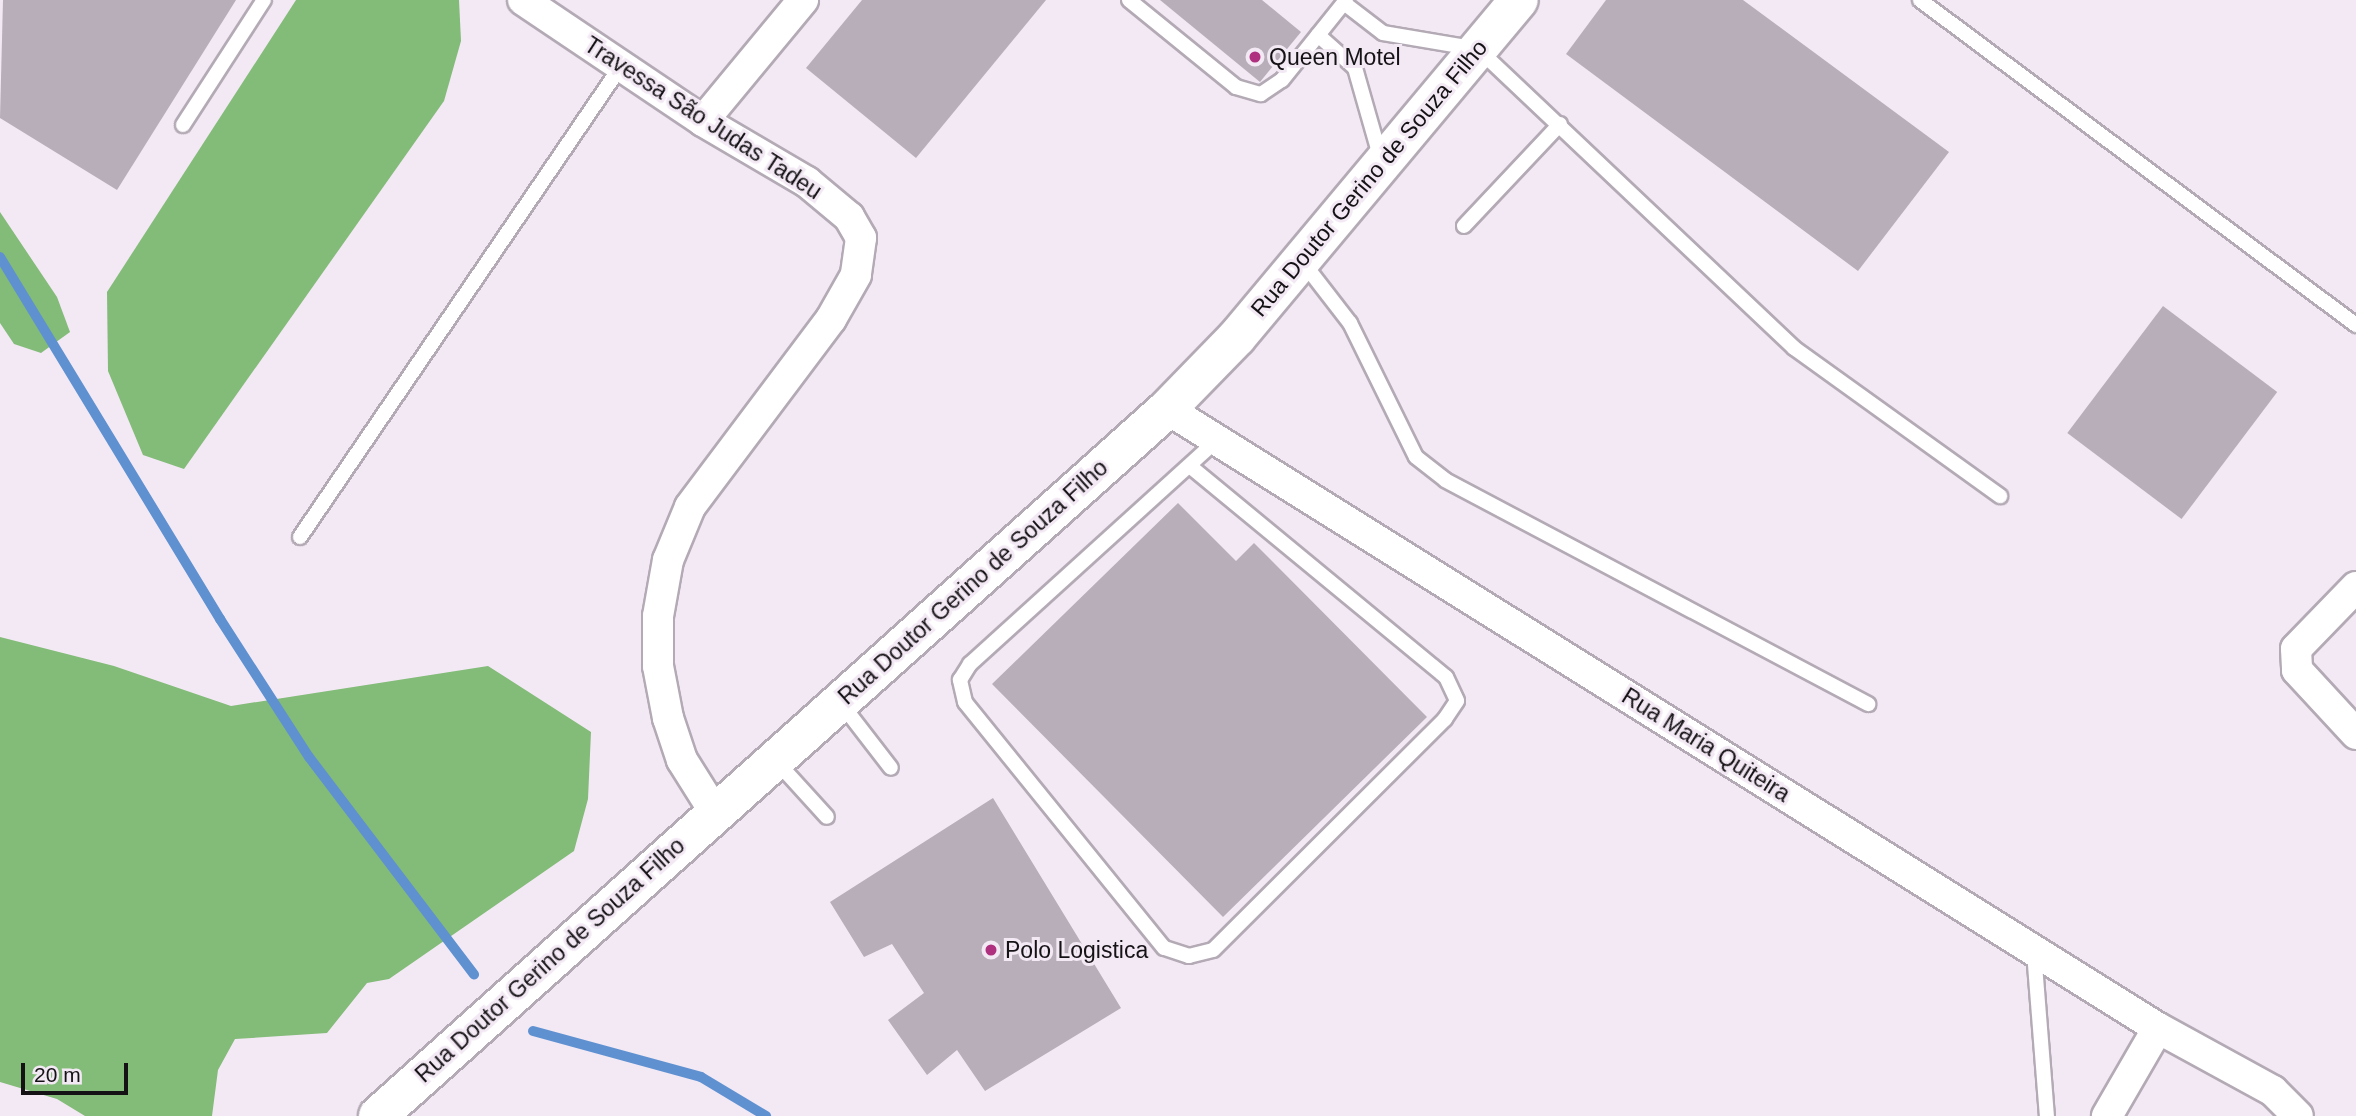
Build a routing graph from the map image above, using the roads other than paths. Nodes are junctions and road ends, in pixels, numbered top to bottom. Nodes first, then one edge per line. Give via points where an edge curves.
1 (264, 0) edge
2 (523, 0) edge
3 (803, 0) edge
4 (1129, 0) edge
5 (1519, 0) edge
6 (1920, 0) edge
7 (1345, 1) edge
8 (1318, 35) junction
9 (1478, 49) junction
10 (621, 66) junction
11 (703, 121) junction
12 (1560, 124) junction
13 (183, 125) dead end
14 (1382, 163) junction
15 (1464, 226) dead end
16 (1301, 260) junction
17 (2356, 325) edge
18 (1167, 409) junction
19 (1217, 440) junction
20 (1191, 467) junction
21 (2000, 496) dead end
22 (300, 537) dead end
23 (2356, 587) edge
24 (839, 701) junction
25 (1868, 705) dead end
26 (2356, 734) edge
27 (774, 758) junction
28 (891, 768) dead end
29 (714, 811) junction
30 (827, 817) dead end
31 (2034, 951) junction
32 (2158, 1028) junction
33 (378, 1116) edge
34 (2047, 1116) edge
35 (2107, 1116) edge
36 (2298, 1116) edge

1 - 13 lane
2 - 10 street, Travessa São Judas Tadeu
3 - 11 street
4 - 8 lane via 1236,87 1261,94 1282,80
5 - 9 main road, Rua Doutor Gerino de Souza Filho
6 - 17 lane
7 - 8 lane
7 - 9 lane via 1383,33
8 - 14 lane via 1355,68
9 - 12 lane
9 - 14 main road, Rua Doutor Gerino de Souza Filho
10 - 11 street, Travessa São Judas Tadeu
10 - 22 lane
11 - 29 street, Travessa São Judas Tadeu via 807,182 849,217 861,238 856,275 831,319 690,507 668,560 658,616 658,666 682,760
12 - 15 lane
12 - 21 lane via 1794,348
14 - 16 main road, Rua Doutor Gerino de Souza Filho
16 - 18 main road, Rua Doutor Gerino de Souza Filho via 1237,337
16 - 25 lane via 1350,323 1416,457 1445,480
18 - 19 street, Rua Maria Quiteira
18 - 24 main road, Rua Doutor Gerino de Souza Filho
19 - 20 lane
19 - 31 street, Rua Maria Quiteira
20 - 20 lane via 970,664 960,680 965,702 1164,948 1189,957 1213,950 1445,719 1457,701 1446,677
23 - 26 street via 2296,649 2297,670
24 - 27 main road, Rua Doutor Gerino de Souza Filho
24 - 28 lane
27 - 29 main road, Rua Doutor Gerino de Souza Filho
27 - 30 lane
29 - 33 main road, Rua Doutor Gerino de Souza Filho
31 - 32 street, Rua Maria Quiteira
31 - 34 lane
32 - 35 street
32 - 36 street, Rua Maria Quiteira via 2273,1091

